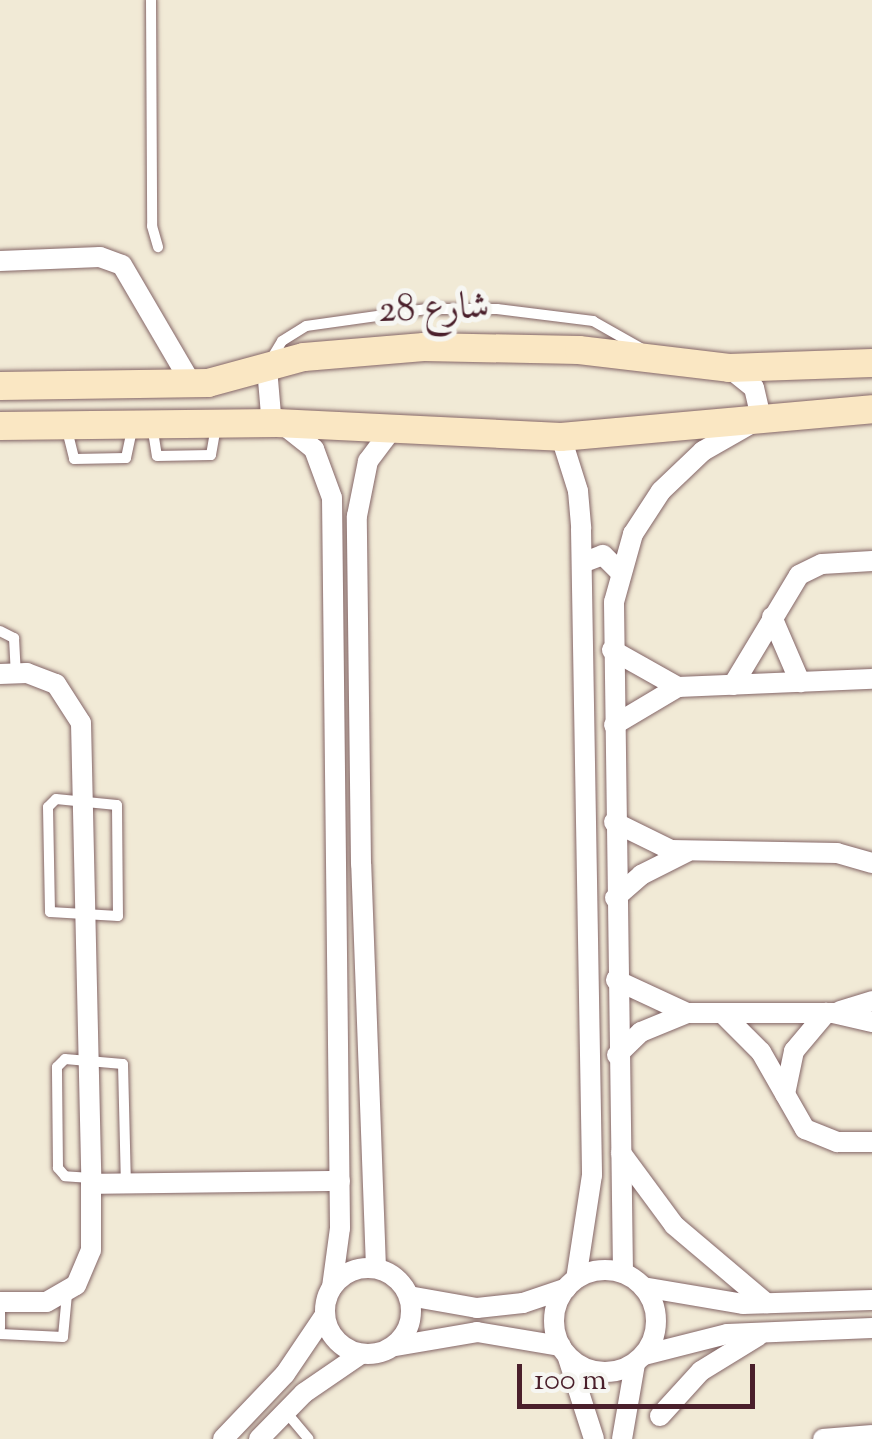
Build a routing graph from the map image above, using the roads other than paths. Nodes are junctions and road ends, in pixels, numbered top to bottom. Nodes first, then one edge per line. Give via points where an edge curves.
1 (150, 0) edge
2 (158, 248) dead end
3 (0, 261) edge
4 (654, 359) junction
5 (870, 361) edge
6 (267, 368) junction
7 (729, 368) junction
8 (802, 369) junction
9 (192, 383) junction
10 (0, 386) edge
11 (872, 409) edge
12 (836, 412) junction
13 (761, 418) junction
14 (216, 423) junction
15 (277, 423) junction
16 (0, 426) edge
17 (391, 431) junction
18 (561, 437) junction
19 (334, 515) junction
20 (357, 516) junction
21 (872, 561) edge
22 (582, 564) junction
23 (618, 571) junction
24 (772, 618) junction
25 (0, 631) edge
26 (612, 650) junction
27 (8, 674) edge
28 (870, 680) edge
29 (800, 682) junction
30 (733, 685) junction
31 (678, 687) junction
32 (614, 725) junction
33 (84, 800) junction
34 (614, 822) junction
35 (872, 844) edge
36 (687, 852) junction
37 (837, 852) junction
38 (872, 862) edge
39 (337, 864) junction
40 (361, 864) junction
41 (615, 898) junction
42 (86, 917) junction
43 (616, 980) junction
44 (872, 1000) edge
45 (687, 1013) junction
46 (722, 1013) junction
47 (830, 1013) junction
48 (872, 1022) edge
49 (617, 1055) junction
50 (89, 1059) junction
51 (785, 1101) junction
52 (871, 1141) edge
53 (620, 1150) junction
54 (91, 1181) junction
55 (340, 1181) junction
56 (126, 1184) junction
57 (376, 1268) junction
58 (623, 1274) junction
59 (571, 1284) junction
60 (332, 1287) junction
61 (643, 1287) junction
62 (67, 1294) junction
63 (410, 1296) junction
64 (872, 1300) edge
65 (0, 1302) edge
66 (768, 1304) junction
67 (325, 1316) junction
68 (872, 1328) edge
69 (770, 1330) junction
70 (0, 1331) edge
71 (394, 1347) junction
72 (564, 1351) junction
73 (362, 1354) junction
74 (640, 1360) junction
75 (285, 1412) junction
76 (660, 1416) dead end
77 (872, 1435) edge
78 (223, 1439) edge
79 (260, 1439) edge
80 (309, 1439) edge
81 (594, 1439) edge
82 (622, 1439) edge
83 (823, 1439) edge

1 - 2 lane via 152,226
3 - 9 street via 100,257 122,265
4 - 6 street, شارع 28 via 528,347 424,347 320,354
4 - 6 lane via 593,321 497,308 427,308 306,326 282,342
4 - 7 street, شارع 28
5 - 8 street, شارع 28
6 - 9 street, شارع 28
6 - 15 street via 267,405
7 - 8 street, شارع 28
7 - 13 street via 754,388
8 - 12 street via 801,394
9 - 10 street, شارع 28
9 - 14 street via 207,396
11 - 12 street
12 - 13 street
13 - 18 street
13 - 23 street via 674,475 647,510
14 - 15 street
14 - 16 street
15 - 17 street
15 - 19 street via 314,449 329,480
17 - 18 street
17 - 20 street via 368,461
18 - 22 street via 578,490
19 - 20 street
19 - 39 street
20 - 40 street
21 - 24 street via 822,564 800,575
22 - 23 street via 603,555
22 - 59 street via 592,1175
23 - 26 street
24 - 29 street
24 - 30 street
25 - 27 lane via 13,635
26 - 31 street
26 - 32 street
27 - 33 street via 56,684 76,708
28 - 29 street
29 - 30 street
30 - 31 street
31 - 32 street
32 - 34 street
33 - 42 street
33 - 42 lane via 111,800 119,808 122,910 114,918
33 - 42 lane via 56,799 48,807 49,908 56,917
34 - 36 street via 656,846
34 - 41 street
35 - 37 street
36 - 37 street
36 - 41 street via 641,875
37 - 38 street
39 - 40 street
39 - 55 street
40 - 57 street
41 - 43 street
42 - 50 street
43 - 45 street
43 - 49 street
44 - 47 street
45 - 46 street
45 - 49 street via 656,1024
46 - 47 street
46 - 51 street via 762,1052
47 - 48 street
47 - 51 street via 794,1052
49 - 53 street
50 - 54 street
50 - 54 lane via 65,1059 57,1067 58,1168
50 - 56 lane via 116,1059 124,1067
51 - 52 street via 820,1137
53 - 58 street
53 - 66 street via 674,1225
54 - 56 street
54 - 62 street via 89,1263
55 - 56 street
55 - 60 street
57 - 60 street via 351,1271
57 - 63 street
58 - 59 street via 599,1270
58 - 61 street
59 - 63 street via 501,1307 454,1307
59 - 72 street via 554,1316
60 - 67 street
61 - 66 street
61 - 74 street via 656,1321
62 - 65 street via 46,1302
62 - 70 lane via 63,1337
63 - 71 street via 408,1330
64 - 66 street
65 - 70 lane
67 - 73 street via 333,1336
67 - 78 street via 285,1374
68 - 69 street
69 - 74 street via 706,1338
69 - 76 street via 701,1371
71 - 72 street via 477,1332
71 - 73 street
72 - 74 street via 592,1371
72 - 81 street
73 - 75 street
74 - 82 street
75 - 79 street
75 - 80 lane
77 - 83 street

